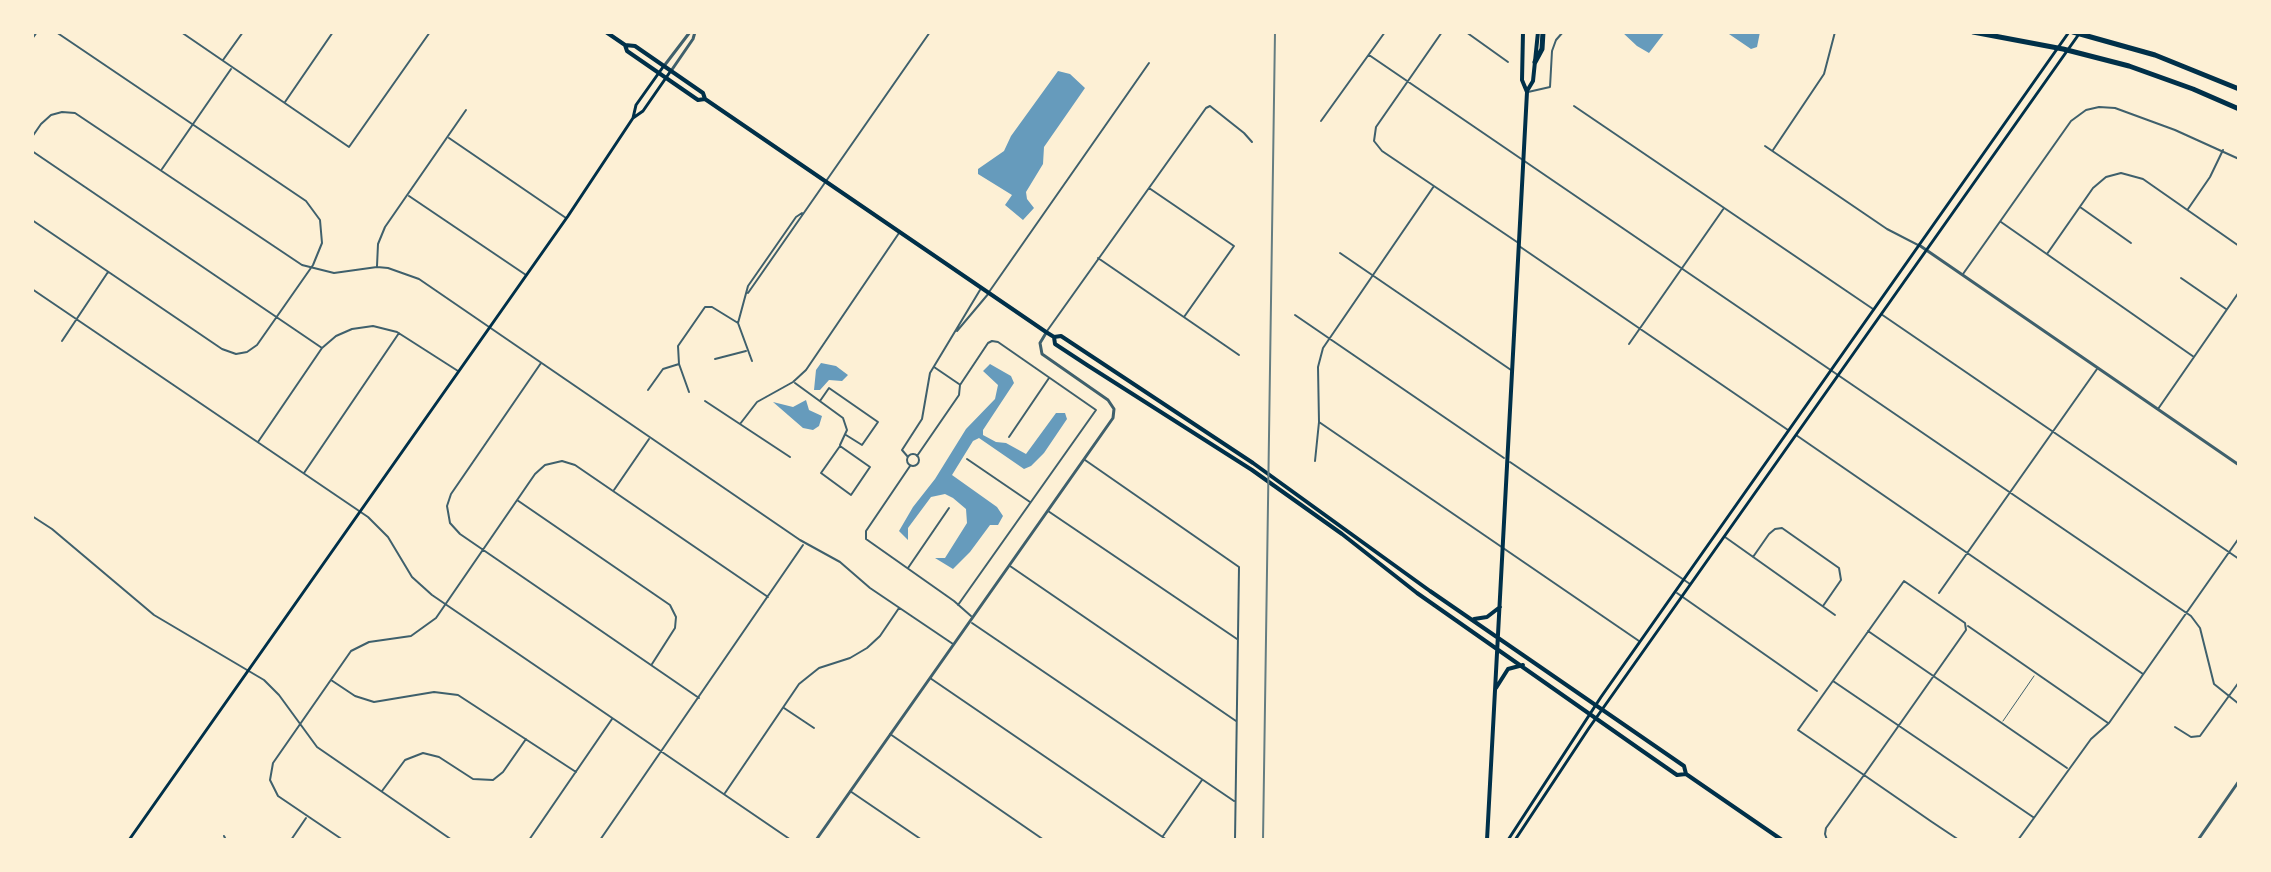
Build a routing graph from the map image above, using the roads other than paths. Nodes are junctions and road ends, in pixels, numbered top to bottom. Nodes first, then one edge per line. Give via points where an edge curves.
1 (37, 32) edge
2 (56, 32) edge
3 (181, 32) edge
4 (243, 32) edge
5 (333, 32) edge
6 (430, 32) edge
7 (606, 32) edge
8 (692, 32) edge
9 (930, 32) edge
10 (1385, 32) edge
11 (1442, 32) edge
12 (1466, 32) edge
13 (1523, 32) edge
14 (1541, 32) edge
15 (1563, 32) edge
16 (1835, 32) edge
17 (1973, 32) edge
18 (2071, 32) edge
19 (2080, 32) edge
20 (32, 39) edge
21 (625, 45) junction
22 (1369, 55) junction
23 (223, 61) junction
24 (1508, 62) dead end
25 (1535, 62) joint
26 (1149, 63) dead end
27 (664, 66) junction
28 (232, 67) junction
29 (671, 71) junction
30 (659, 73) junction
31 (666, 78) junction
32 (1408, 80) junction
33 (2239, 89) edge
34 (1527, 92) junction
35 (705, 99) junction
36 (284, 103) junction
37 (1574, 106) dead end
38 (2239, 109) edge
39 (466, 110) dead end
40 (633, 118) junction
41 (1321, 121) dead end
42 (192, 124) junction
43 (32, 137) edge
44 (447, 137) junction
45 (1252, 142) dead end
46 (1765, 146) dead end
47 (2223, 150) junction
48 (32, 151) edge
49 (1772, 151) junction
50 (2239, 159) edge
51 (1523, 160) junction
52 (161, 170) junction
53 (825, 181) junction
54 (1434, 186) junction
55 (1148, 187) junction
56 (407, 195) junction
57 (2080, 207) junction
58 (1724, 208) junction
59 (2187, 210) junction
60 (567, 218) junction
61 (32, 220) edge
62 (2000, 221) junction
63 (899, 232) junction
64 (2131, 243) dead end
65 (1518, 244) junction
66 (1919, 245) junction
67 (2239, 246) edge
68 (1927, 251) junction
69 (1340, 253) dead end
70 (2047, 254) junction
71 (1098, 258) junction
72 (377, 267) junction
73 (310, 268) junction
74 (1681, 269) junction
75 (109, 272) junction
76 (1373, 274) junction
77 (1962, 275) junction
78 (527, 276) junction
79 (2181, 278) dead end
80 (981, 288) junction
81 (32, 289) edge
82 (2239, 292) edge
83 (989, 293) junction
84 (1874, 310) junction
85 (2227, 310) junction
86 (1881, 314) junction
87 (1295, 315) dead end
88 (276, 317) junction
89 (1184, 317) junction
90 (77, 319) junction
91 (738, 323) junction
92 (490, 327) junction
93 (1640, 330) junction
94 (956, 332) junction
95 (1046, 332) junction
96 (399, 333) junction
97 (1054, 337) junction
98 (1329, 338) junction
99 (62, 341) dead end
100 (1629, 344) dead end
101 (322, 348) junction
102 (747, 350) junction
103 (1239, 355) dead end
104 (2194, 357) junction
105 (715, 359) dead end
106 (752, 361) dead end
107 (541, 363) junction
108 (679, 364) junction
109 (933, 367) junction
110 (2098, 368) junction
111 (1512, 370) junction
112 (1831, 370) junction
113 (458, 371) junction
114 (1838, 375) junction
115 (1049, 377) junction
116 (793, 382) junction
117 (960, 385) junction
118 (648, 390) dead end
119 (689, 392) dead end
120 (705, 401) dead end
121 (820, 401) junction
122 (2158, 409) junction
123 (1319, 422) junction
124 (740, 424) junction
125 (1789, 431) junction
126 (2053, 432) junction
127 (846, 435) junction
128 (1796, 435) junction
129 (1009, 437) dead end
130 (649, 438) junction
131 (258, 443) junction
132 (840, 446) junction
133 (917, 456) junction
134 (790, 457) dead end
135 (908, 457) junction
136 (967, 459) dead end
137 (1507, 459) junction
138 (1084, 460) junction
139 (1315, 461) dead end
140 (2239, 465) edge
141 (910, 466) junction
142 (303, 474) junction
143 (613, 491) junction
144 (2010, 492) junction
145 (517, 500) junction
146 (1031, 503) junction
147 (949, 508) dead end
148 (359, 510) junction
149 (1048, 511) junction
150 (32, 516) edge
151 (1724, 537) junction
152 (2239, 538) edge
153 (804, 543) junction
154 (1502, 547) junction
155 (483, 550) junction
156 (1967, 553) junction
157 (2228, 553) junction
158 (1753, 557) junction
159 (2239, 559) edge
160 (1009, 565) junction
161 (908, 569) junction
162 (1684, 580) junction
163 (1691, 585) junction
164 (1675, 592) junction
165 (1939, 593) dead end
166 (768, 597) junction
167 (1682, 597) junction
168 (446, 604) junction
169 (958, 605) junction
170 (1823, 606) junction
171 (1500, 607) junction
172 (899, 608) junction
173 (2186, 613) junction
174 (1835, 615) dead end
175 (970, 619) junction
176 (1472, 620) junction
177 (1966, 625) junction
178 (1867, 630) junction
179 (1497, 638) junction
180 (1238, 640) junction
181 (1640, 642) junction
182 (953, 644) junction
183 (1497, 648) junction
184 (651, 665) junction
185 (1523, 665) junction
186 (248, 670) junction
187 (2036, 673) junction
188 (2143, 674) junction
189 (1934, 676) junction
190 (930, 677) junction
191 (330, 679) junction
192 (1832, 680) junction
193 (2239, 682) edge
194 (1495, 690) junction
195 (1817, 691) dead end
196 (2229, 696) junction
197 (699, 698) junction
198 (2239, 704) edge
199 (1595, 705) junction
200 (783, 707) junction
201 (1603, 710) junction
202 (1590, 714) junction
203 (612, 718) junction
204 (1596, 719) junction
205 (1237, 722) junction
206 (2001, 723) junction
207 (2109, 723) junction
208 (299, 724) junction
209 (1898, 726) junction
210 (2175, 727) dead end
211 (814, 728) dead end
212 (890, 734) junction
213 (526, 739) junction
214 (662, 752) junction
215 (2069, 769) junction
216 (576, 772) junction
217 (1686, 774) junction
218 (1864, 775) junction
219 (1202, 780) junction
220 (2239, 781) edge
221 (2237, 788) edge
222 (850, 791) junction
223 (382, 792) junction
224 (724, 794) junction
225 (1235, 802) junction
226 (307, 816) junction
227 (2034, 818) junction
228 (1162, 837) junction
229 (129, 840) edge
230 (291, 840) edge
231 (343, 840) edge
232 (452, 840) edge
233 (529, 840) edge
234 (600, 840) edge
235 (791, 840) edge
236 (816, 840) edge
237 (922, 840) edge
238 (1044, 840) edge
239 (1167, 840) edge
240 (1235, 840) edge
241 (1487, 840) edge
242 (1508, 840) edge
243 (1515, 840) edge
244 (1782, 840) edge
245 (1829, 840) edge
246 (1959, 840) edge
247 (2018, 840) edge
248 (2198, 840) edge

1 - 20 street
2 - 42 street
3 - 23 street
4 - 23 street
5 - 36 street
6 - 36 street via 349,147
7 - 21 main road
8 - 27 street
8 - 29 street via 693,39
9 - 53 street
10 - 22 street
11 - 32 street
12 - 24 street
13 - 34 main road via 1522,80
14 - 25 highway via 1542,49
15 - 34 street via 1551,55 1550,87
16 - 49 street via 1824,74
17 - 38 highway via 2121,64
18 - 33 highway via 2155,55
18 - 66 main road
19 - 68 main road
21 - 27 main road
21 - 30 main road
22 - 32 street
22 - 41 street
23 - 28 street
25 - 34 main road
26 - 83 street
27 - 29 main road
27 - 30 main road
28 - 36 street
28 - 42 street
29 - 31 main road
29 - 35 main road
30 - 31 main road
30 - 40 main road
31 - 35 main road via 698,100
31 - 40 main road
32 - 51 street
32 - 54 street via 1374,132 1378,148
34 - 51 main road
35 - 53 main road
37 - 58 street
39 - 44 street
40 - 60 main road
42 - 52 street
42 - 73 street via 313,209 323,236
43 - 52 street via 51,115 75,113
44 - 56 street
44 - 60 street
45 - 55 street via 1210,106
46 - 49 street
47 - 50 street
47 - 59 street
47 - 62 street via 2115,108 2095,107 2071,121
48 - 88 street
49 - 66 street
51 - 65 main road
51 - 74 street
52 - 73 street
53 - 63 main road
53 - 91 street via 748,286
54 - 65 street
54 - 76 street
55 - 71 street
55 - 89 street via 1234,246
56 - 72 street via 382,233
56 - 78 street
57 - 59 street via 2099,182 2128,173
57 - 64 street
57 - 70 street
58 - 74 street
58 - 84 street
59 - 67 street
60 - 78 main road
61 - 75 street
62 - 70 street
62 - 77 street
63 - 80 main road
63 - 116 street
65 - 93 street
65 - 111 main road
66 - 68 street
66 - 84 main road
68 - 77 street
68 - 86 main road
69 - 76 street
70 - 104 street
71 - 89 street
71 - 95 street
72 - 73 street via 334,273
72 - 92 street via 419,279
73 - 88 street
74 - 93 street
74 - 112 street
75 - 88 street via 224,350 242,353 257,345
75 - 90 street
76 - 98 street
76 - 111 street
77 - 110 street
78 - 92 main road
79 - 85 street
80 - 83 main road
80 - 94 street
81 - 90 street
82 - 85 street
83 - 94 street
83 - 95 main road
84 - 112 main road
85 - 104 street
86 - 114 main road
86 - 126 street
87 - 98 street
88 - 101 street
89 - 103 street
90 - 99 street
90 - 131 street
91 - 102 street
91 - 108 street via 703,307 680,342
92 - 107 street
92 - 113 main road
93 - 100 street
93 - 125 street
94 - 109 street
95 - 97 main road
95 - 138 street via 1042,354 1114,409 1112,421
96 - 101 street via 379,326 356,328
96 - 113 street
96 - 142 street
97 - 176 main road via 1061,336 1253,463
97 - 183 main road via 1055,344 1252,470
98 - 123 street via 1319,361
98 - 137 street
101 - 131 street
102 - 105 street
102 - 106 street
104 - 122 street
107 - 130 street
107 - 155 street via 447,504 456,531
108 - 118 street via 661,370
108 - 119 street
109 - 117 street
109 - 135 street via 922,419 902,450
110 - 122 street
110 - 126 street
111 - 137 main road
112 - 114 street
112 - 125 main road
113 - 148 main road
114 - 128 main road
114 - 144 street
115 - 117 street via 992,341
115 - 129 street
115 - 146 street via 1096,410
116 - 121 street
116 - 124 street via 757,402
117 - 133 street via 959,395
120 - 124 street
121 - 127 street via 843,418
121 - 127 street via 829,388 878,422 862,445
122 - 140 street
123 - 139 street
123 - 154 street
124 - 134 street
125 - 162 main road
126 - 144 street
126 - 157 street
127 - 132 street
128 - 151 main road
128 - 156 street
130 - 143 street
130 - 153 street
131 - 142 street
132 - 132 street via 870,467 851,495 821,473
133 - 135 street
133 - 141 street via 918,464
135 - 141 street
136 - 146 street
137 - 154 main road
137 - 162 street
138 - 149 street
138 - 180 street via 1239,567
141 - 161 street via 866,531 870,543
142 - 148 street
143 - 145 street via 573,464 553,462 536,472
143 - 166 street
144 - 156 street
144 - 173 street
145 - 155 street
145 - 184 street via 670,605 676,617 674,631
146 - 169 street
147 - 161 street
148 - 168 street via 384,532 418,584
148 - 186 main road
149 - 160 street
149 - 180 street
150 - 186 street via 154,615
151 - 158 street
151 - 163 main road
152 - 157 street
153 - 166 street
153 - 172 street via 840,562
154 - 171 main road
154 - 181 street
155 - 168 street
155 - 184 street
156 - 165 street
156 - 188 street
157 - 159 street
157 - 173 street
158 - 170 street
158 - 170 street via 1775,529 1782,528 1805,544 1841,574
160 - 175 street
160 - 205 street
161 - 169 street
162 - 163 street
162 - 164 main road
163 - 167 main road
164 - 167 street
164 - 181 main road
166 - 197 street
167 - 195 street
167 - 201 main road
168 - 191 street via 413,635 356,647
168 - 203 street
169 - 175 street
170 - 174 street
171 - 176 main road
171 - 179 main road
172 - 182 street
172 - 200 street via 872,644 815,670
173 - 188 street
173 - 196 street via 2200,628 2212,680
175 - 182 street
175 - 219 street
176 - 179 main road
177 - 178 street via 1904,581
177 - 187 street
177 - 189 street
178 - 189 street
178 - 192 street
179 - 183 main road
179 - 199 main road
180 - 205 street
181 - 199 main road
182 - 190 street
183 - 185 main road
183 - 194 main road
184 - 197 street
185 - 194 main road via 1508,669
185 - 202 main road
186 - 208 street via 273,689
186 - 229 main road
187 - 206 lane
187 - 207 street
188 - 207 street
189 - 206 street
189 - 209 street
190 - 212 street
190 - 228 street
191 - 208 street
191 - 213 street via 369,701 454,693
192 - 209 street
192 - 218 street via 1798,730
193 - 196 street
194 - 241 main road
196 - 198 street
196 - 210 street via 2202,734 2192,738
197 - 214 street
199 - 201 main road
199 - 202 main road
200 - 211 street
200 - 224 street
201 - 204 main road
201 - 217 main road via 1684,766
202 - 204 main road
202 - 242 main road
203 - 214 street
203 - 216 street
204 - 217 main road via 1677,775
204 - 243 main road
205 - 225 street
206 - 215 street
207 - 215 street
208 - 223 street via 321,750
208 - 226 street via 270,774 278,796
209 - 218 street
209 - 227 street
212 - 222 street
212 - 238 street
213 - 216 street
213 - 223 street via 493,780 473,779 436,755 423,753 405,760
214 - 224 street
214 - 234 street
215 - 227 street
216 - 233 street
217 - 244 main road
218 - 245 street via 1826,829
218 - 246 street
219 - 225 street
219 - 228 street
220 - 221 street
221 - 248 street
222 - 236 street
222 - 237 street
223 - 232 street
224 - 235 street
225 - 240 street
226 - 230 street
226 - 231 street
227 - 247 street
228 - 239 street

